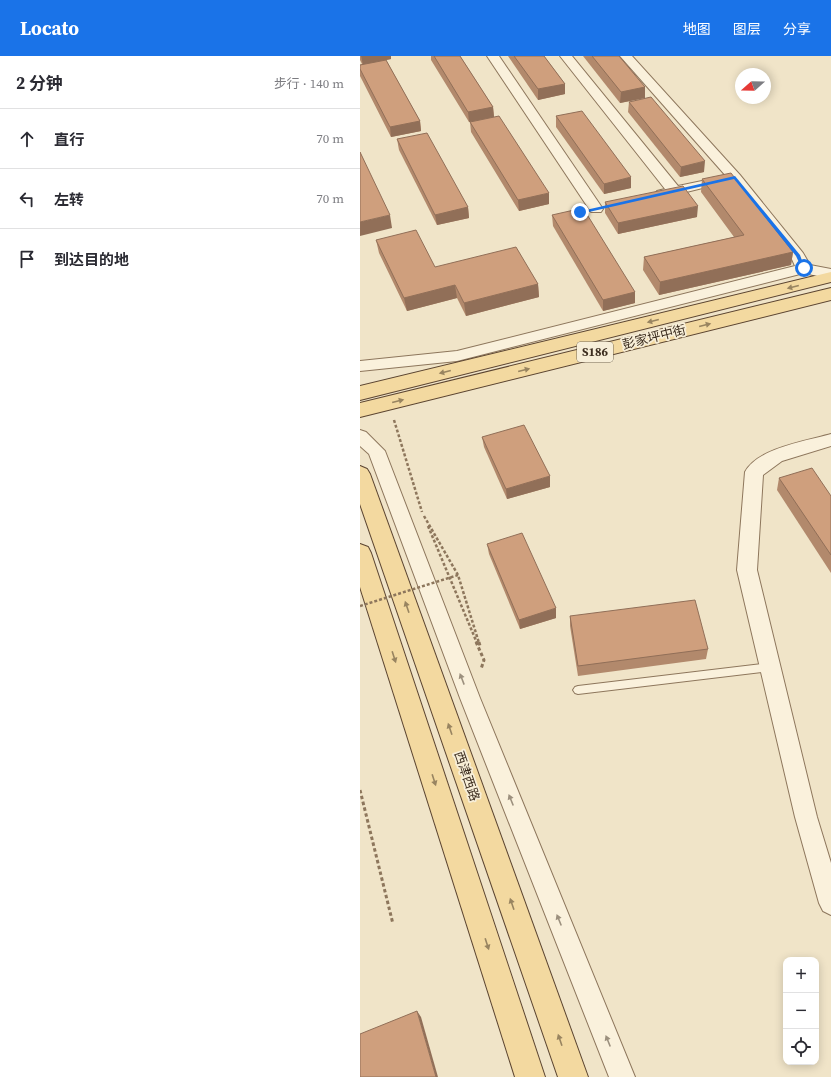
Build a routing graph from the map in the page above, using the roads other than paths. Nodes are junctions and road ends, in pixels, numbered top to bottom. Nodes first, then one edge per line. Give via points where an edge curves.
1 (493, 56) edge
2 (566, 56) edge
3 (626, 56) edge
4 (735, 178) junction
5 (674, 191) junction
6 (650, 197) edge
7 (612, 205) edge
8 (596, 209) junction
9 (580, 212) edge
10 (804, 268) junction
11 (831, 274) edge
12 (831, 278) edge
13 (831, 294) edge
14 (360, 366) edge
15 (360, 393) edge
16 (360, 410) edge
17 (360, 436) edge
18 (831, 440) edge
19 (360, 474) edge
20 (360, 553) edge
21 (770, 667) junction
22 (578, 690) dead end
23 (831, 903) edge
24 (530, 1077) edge
25 (573, 1077) edge
26 (622, 1077) edge

1 - 8 street
2 - 5 street
3 - 4 street
4 - 5 street
4 - 10 street via 798,256
5 - 6 street
7 - 8 street
8 - 9 street
10 - 11 street
10 - 14 street via 457,356
12 -> 15 main road, 彭家坪中街 / S186
16 -> 13 main road, 彭家坪中街 / S186
26 -> 17 street via 470,698 376,451
18 - 21 street via 776,456 754,472 747,570
25 -> 19 main road, 西津西路
20 -> 24 main road
21 - 22 lane
21 - 23 street via 806,817

